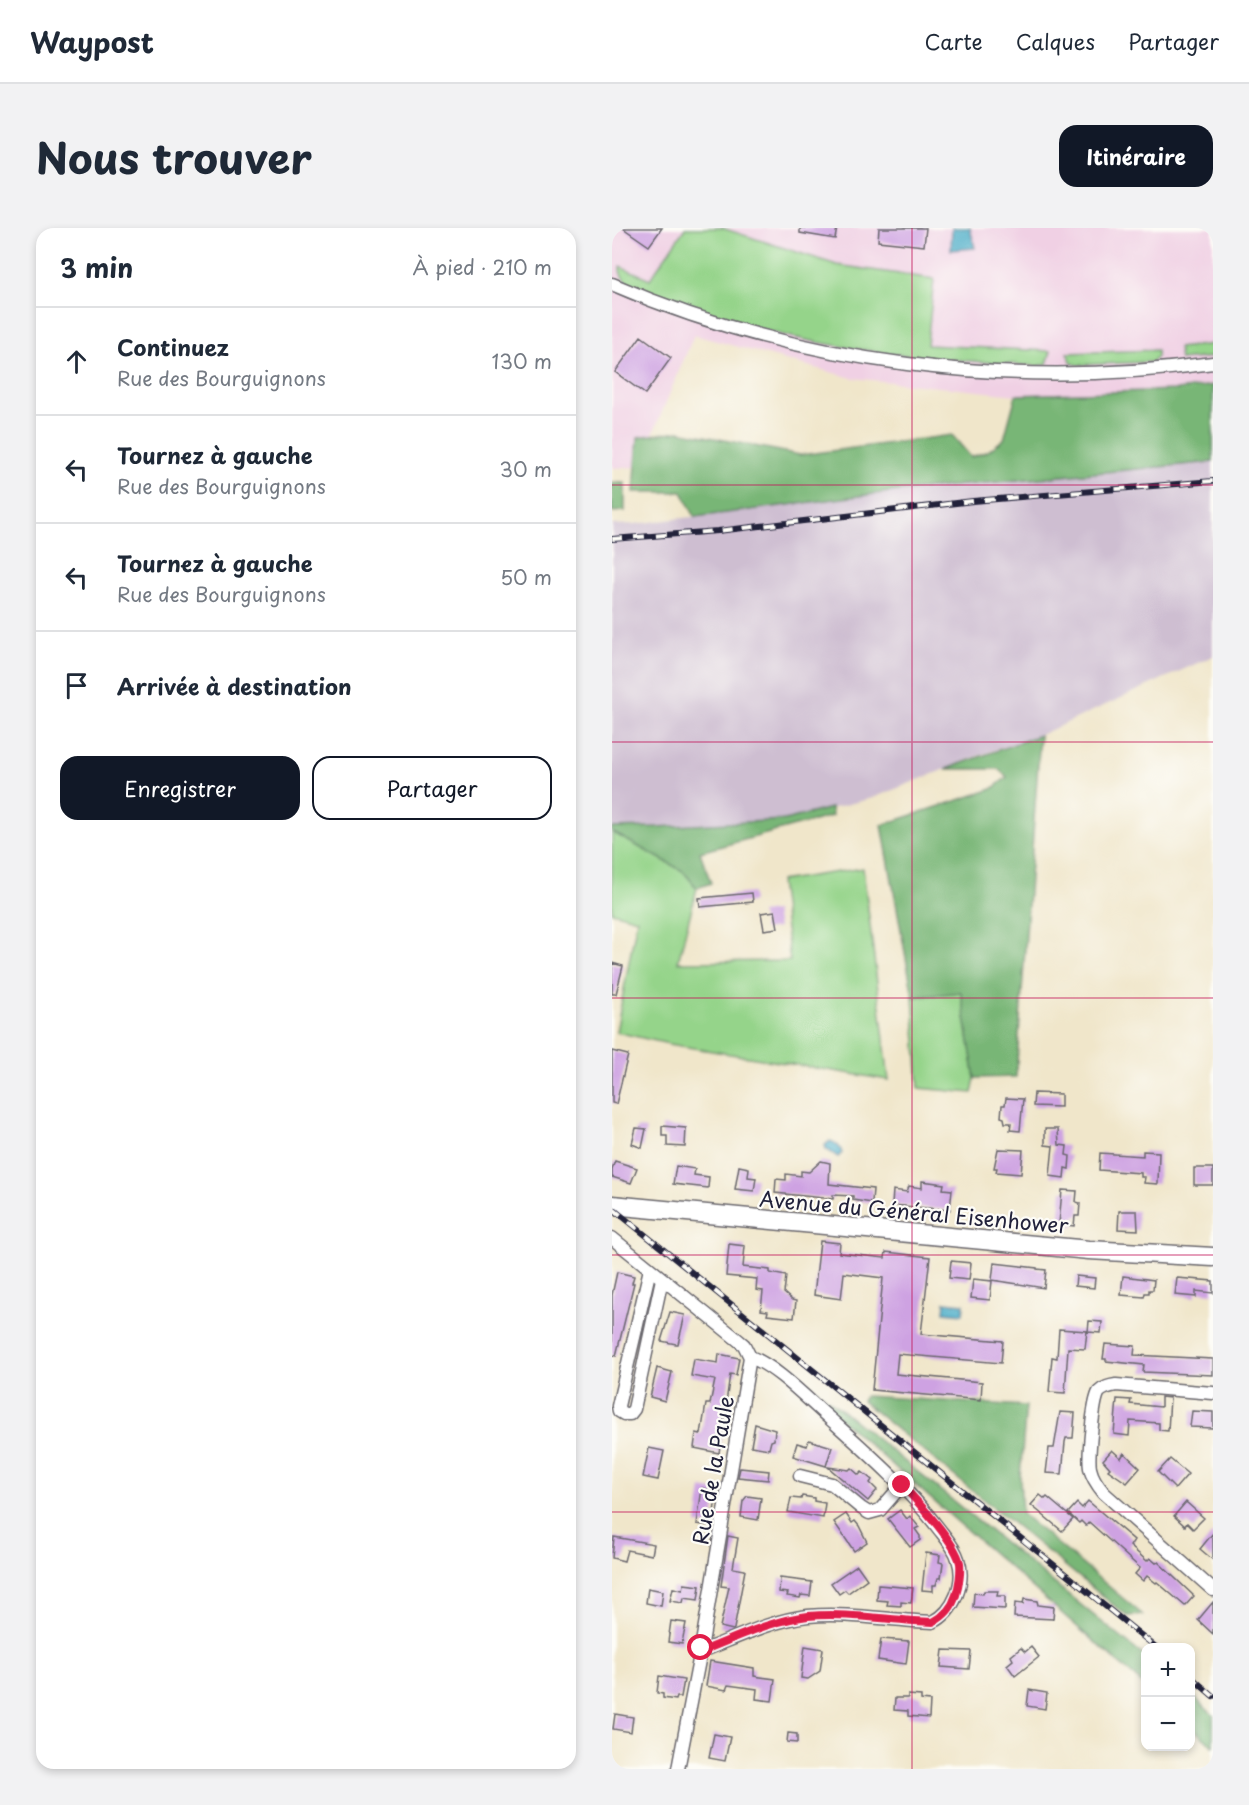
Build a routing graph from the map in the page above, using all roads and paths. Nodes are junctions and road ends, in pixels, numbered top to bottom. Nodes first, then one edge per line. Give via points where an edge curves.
1 (612, 284) edge
2 (1213, 363) edge
3 (612, 1205) edge
4 (612, 1238) edge
5 (1213, 1257) edge
6 (650, 1269) junction
7 (662, 1279) junction
8 (750, 1357) junction
9 (1213, 1393) edge
10 (800, 1476) dead end
11 (902, 1485) junction
12 (1213, 1590) edge
13 (701, 1648) junction
14 (678, 1769) edge

1 - 2 street via 723,326 791,343 911,364 1063,372
3 - 5 main road, Avenue du Général Eisenhower via 1089,1250
4 - 6 street
6 - 7 street
6 - 7 street via 618,1406 624,1414 634,1409
7 - 8 street via 744,1345
8 - 11 street via 770,1367
8 - 13 street, Rue de la Paule
9 - 12 street via 1105,1387 1095,1405 1089,1462 1092,1476 1104,1493
10 - 11 street via 832,1484 869,1513 880,1510
11 - 13 street via 950,1542 960,1562 958,1591 950,1609 940,1618 933,1622 809,1616
13 - 14 street, Rue de la Paule

